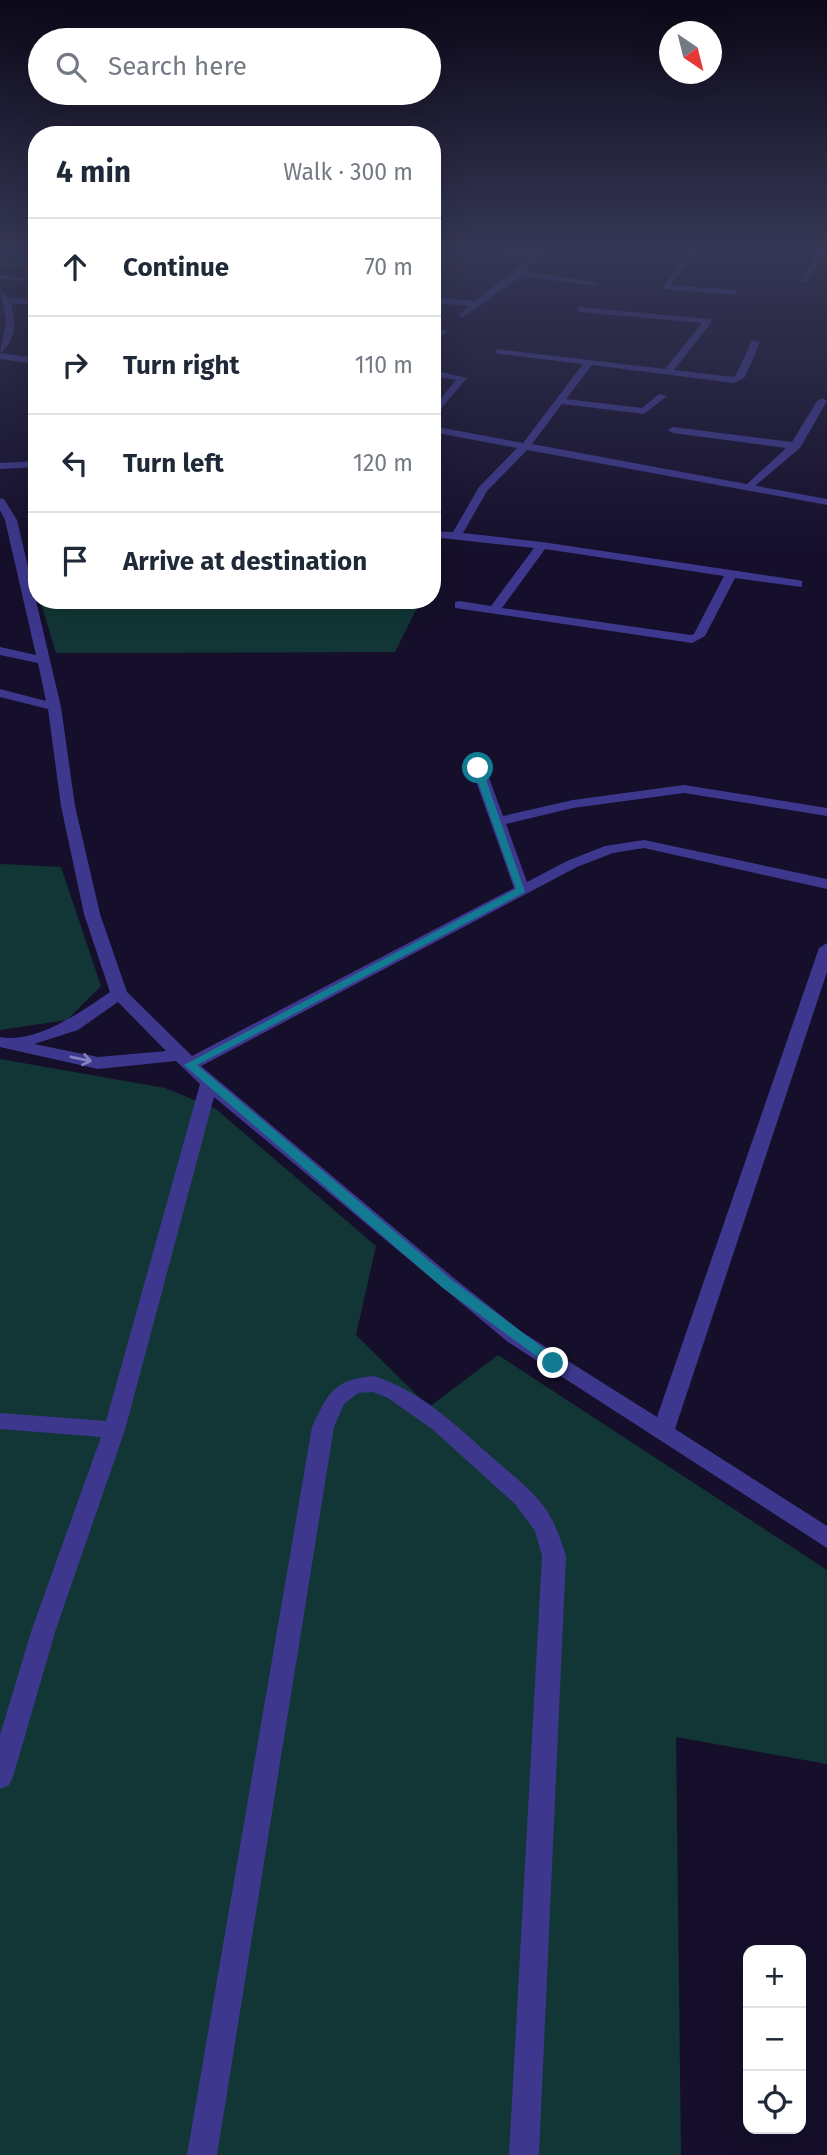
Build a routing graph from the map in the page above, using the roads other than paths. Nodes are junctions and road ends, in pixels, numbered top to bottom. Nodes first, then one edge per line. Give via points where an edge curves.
1 (499, 351) dead end
2 (685, 351) edge
3 (751, 351) edge
4 (0, 356) edge
5 (28, 360) edge
6 (590, 361) junction
7 (668, 372) junction
8 (441, 374) edge
9 (662, 396) dead end
10 (562, 401) junction
11 (822, 401) dead end
12 (441, 405) edge
13 (441, 430) edge
14 (673, 430) dead end
15 (526, 444) junction
16 (796, 446) junction
17 (28, 464) edge
18 (0, 466) edge
19 (750, 487) junction
20 (0, 501) edge
21 (827, 502) edge
22 (5, 519) edge
23 (441, 535) edge
24 (456, 536) junction
25 (542, 545) junction
26 (731, 575) junction
27 (798, 584) dead end
28 (459, 605) dead end
29 (493, 611) junction
30 (0, 651) edge
31 (40, 660) junction
32 (0, 693) edge
33 (54, 707) junction
34 (478, 768) dead end
35 (827, 813) edge
36 (498, 822) junction
37 (827, 884) edge
38 (522, 890) junction
39 (827, 947) edge
40 (822, 979) edge
41 (119, 994) junction
42 (4, 1043) edge
43 (184, 1060) junction
44 (209, 1083) junction
45 (0, 1421) edge
46 (114, 1430) junction
47 (663, 1431) junction
48 (827, 1538) edge
49 (0, 1777) edge
50 (202, 2155) edge
51 (524, 2155) edge

1 - 6 street
2 - 7 street
3 - 7 street via 740,377 725,380
4 - 5 street
6 - 7 street
6 - 10 street
8 - 12 street via 462,378
9 - 10 street via 644,411
10 - 15 street
11 - 16 street
13 - 15 street
14 - 16 street
15 - 19 street
15 - 24 street via 484,489
16 - 19 street
17 - 18 street
19 - 21 street
20 - 22 street
22 - 31 street
23 - 24 street
24 - 25 street
25 - 26 street
25 - 29 street
26 - 27 street
26 - 29 street via 699,636 692,639
28 - 29 street
30 - 31 street
31 - 33 street
32 - 33 street
33 - 41 street via 68,806 92,914
34 - 36 street
35 - 36 street via 684,789 573,804
36 - 38 street
37 - 38 street via 631,844 596,854
38 - 43 street
39 - 40 street
40 - 47 street
41 - 42 street via 72,1026
41 - 43 street
42 -> 43 street via 98,1063
43 - 44 street
44 - 46 street
44 - 47 street via 505,1329
45 - 46 street
46 - 49 street via 44,1629
47 - 48 street
50 - 51 street via 323,1427 329,1406 341,1392 362,1383 381,1384 410,1399 446,1429 529,1505 544,1526 554,1556

